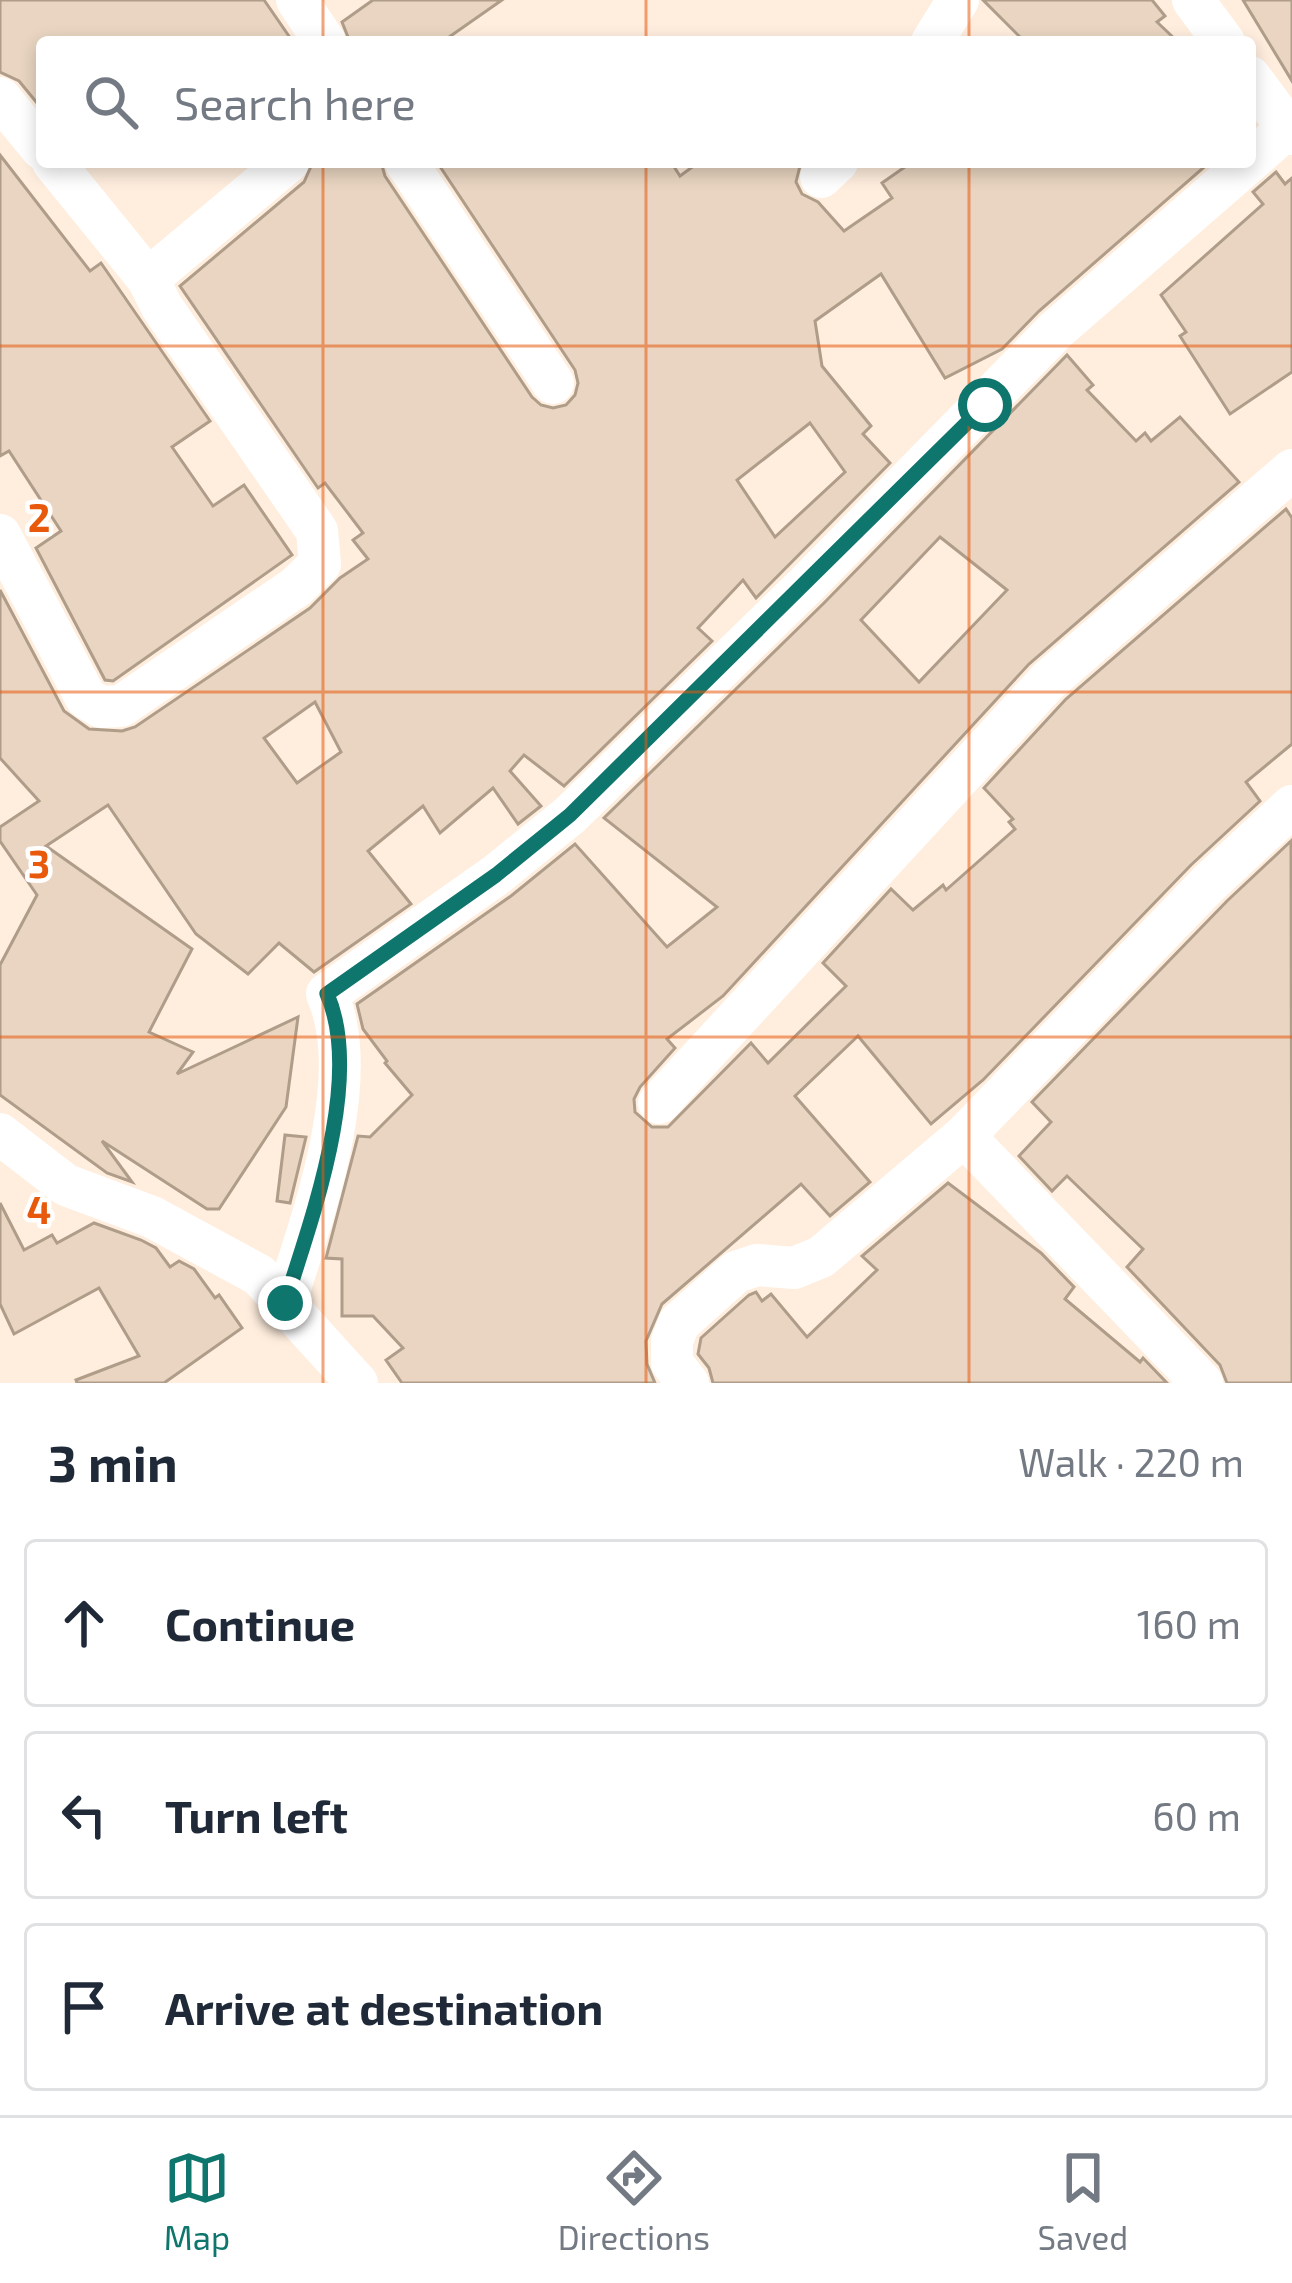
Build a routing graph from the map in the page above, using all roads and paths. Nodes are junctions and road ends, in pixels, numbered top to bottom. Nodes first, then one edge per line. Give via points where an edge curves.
1 (297, 0) edge
2 (958, 0) edge
3 (321, 36) edge
4 (936, 36) edge
5 (1256, 85) edge
6 (0, 98) edge
7 (1290, 131) edge
8 (36, 142) edge
9 (1256, 160) edge
10 (57, 168) edge
11 (281, 168) edge
12 (410, 168) edge
13 (1246, 168) edge
14 (148, 279) junction
15 (553, 383) dead end
16 (1292, 470) edge
17 (5, 556) edge
18 (1292, 806) edge
19 (659, 1103) dead end
20 (0, 1134) edge
21 (964, 1136) junction
22 (285, 1303) junction
23 (357, 1383) edge
24 (688, 1383) edge
25 (1202, 1383) edge

1 - 3 street
2 - 4 street
5 - 7 street
6 - 8 street
7 - 9 street
10 - 14 street
11 - 14 street
12 - 15 street
13 - 22 street via 1056,330 570,815 327,994 340,1044 336,1114
14 - 17 street via 317,531 320,564 121,706 101,707 86,698
16 - 19 street via 1048,681
18 - 21 street
20 - 22 street via 66,1185 152,1217 259,1275
21 - 24 street via 820,1257 794,1268 736,1272 680,1323 672,1341 673,1363
21 - 25 street
22 - 23 street

